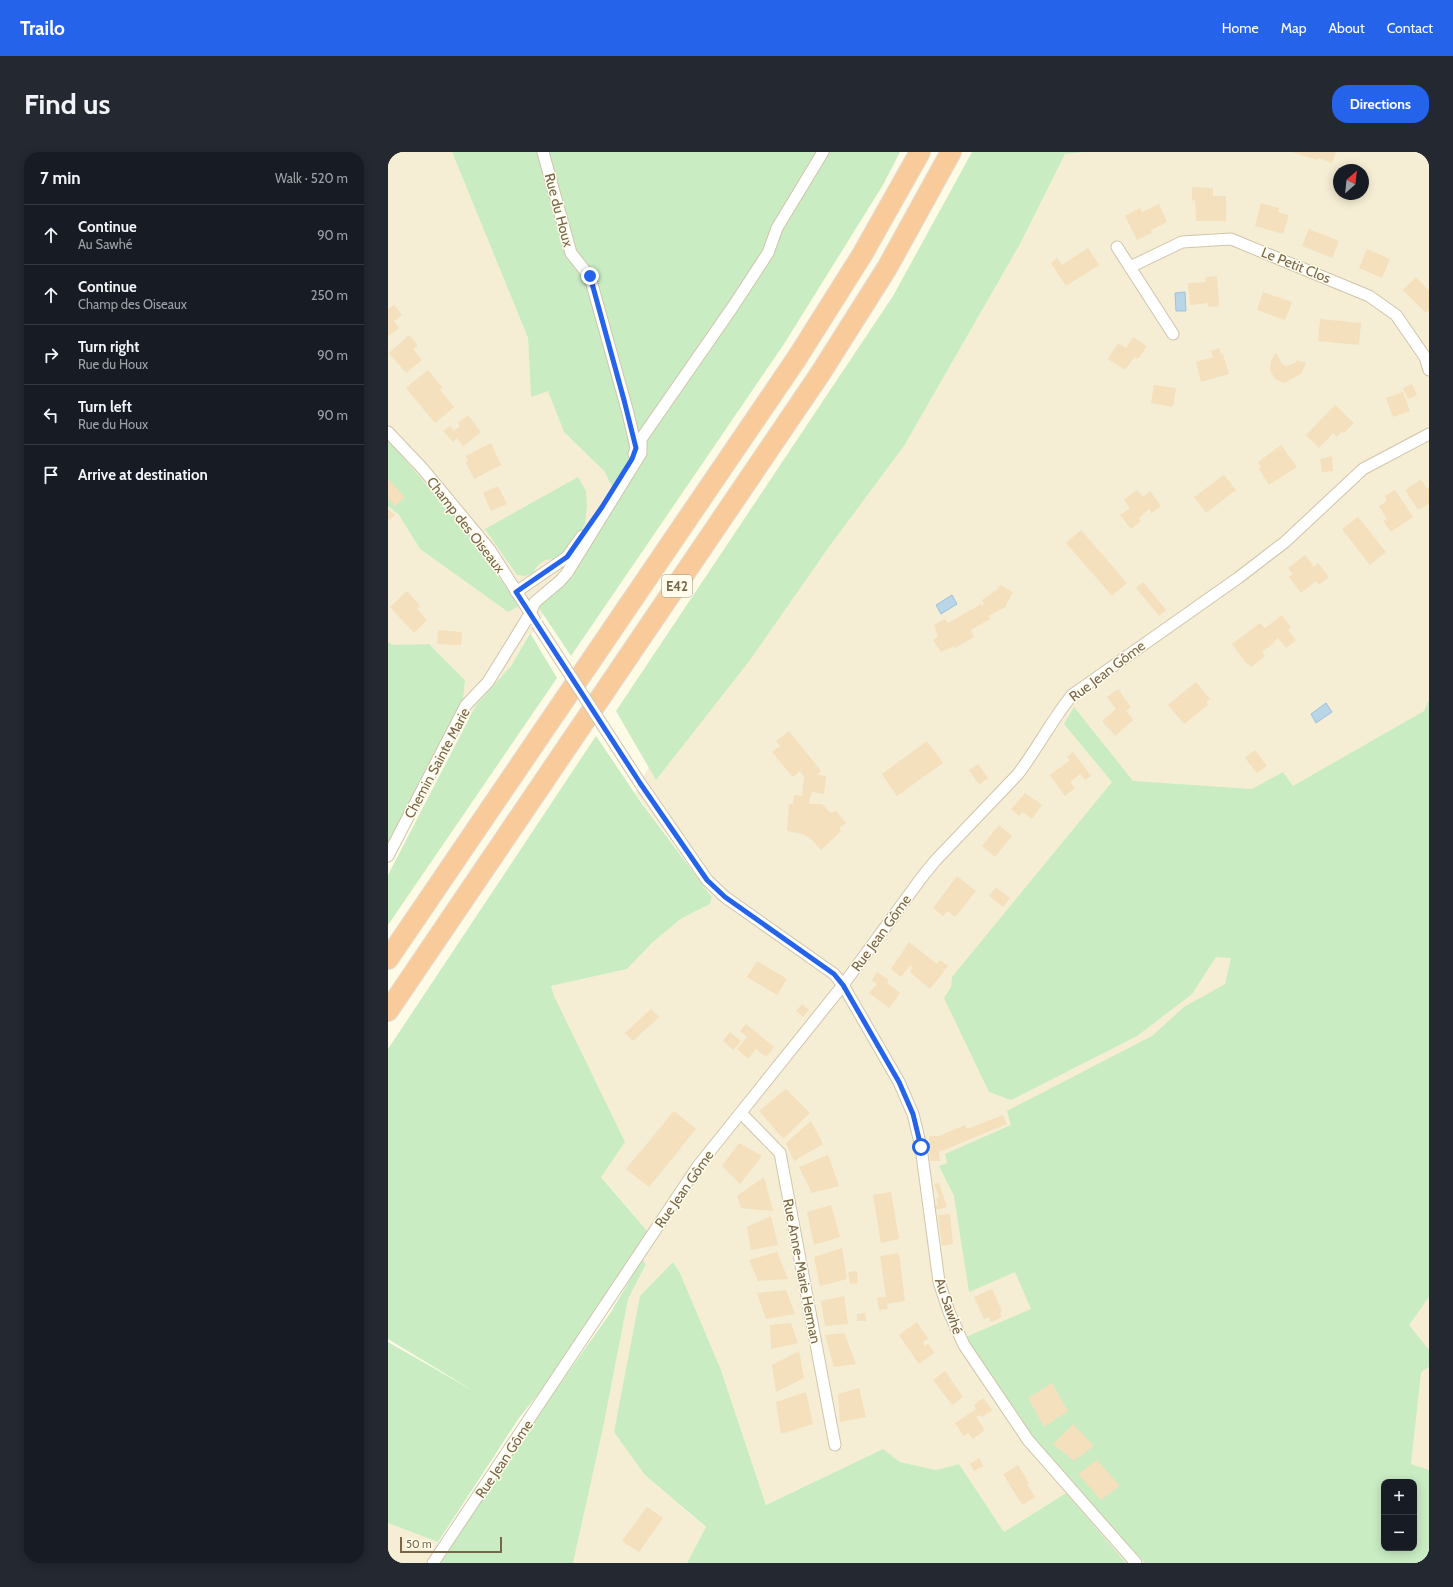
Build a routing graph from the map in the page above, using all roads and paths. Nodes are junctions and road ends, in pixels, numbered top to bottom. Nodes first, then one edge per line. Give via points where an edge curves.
1 (543, 152) edge
2 (823, 152) edge
3 (920, 152) edge
4 (952, 152) edge
5 (1117, 247) dead end
6 (1130, 267) junction
7 (1173, 334) dead end
8 (1429, 370) edge
9 (388, 432) edge
10 (1429, 434) edge
11 (516, 592) junction
12 (530, 614) junction
13 (388, 856) edge
14 (388, 959) edge
15 (843, 985) junction
16 (388, 1011) edge
17 (741, 1113) junction
18 (835, 1445) dead end
19 (433, 1563) edge
20 (1136, 1563) edge

1 - 11 street, Rue du Houx via 570,253 590,276 636,448 632,459 602,507 567,557
2 - 12 street, Chemin Sainte Marie via 777,228 768,253 642,439 641,453 595,530 567,573 535,602
3 - 14 highway, E42 via 862,255 797,358
4 - 16 highway, E42 via 887,268 820,374
5 - 6 street
6 - 7 street
6 - 8 street, Le Petit Clos via 1182,242 1231,239 1369,296 1396,315 1425,357
9 - 11 street, Champ des Oiseaux via 423,469 490,550
10 - 15 street, Rue Jean Gôme via 1363,470 1268,556 1072,695 1057,713 1018,774 935,861
11 - 12 street, Champ des Oiseaux
12 - 13 street, Chemin Sainte Marie via 488,682 466,705
12 - 15 street, Champ des Oiseaux, bridge via 640,783 707,880 725,897 834,974
15 - 17 street, Rue Jean Gôme
15 - 20 street, Au Sawhé via 899,1082 913,1114 921,1147 939,1282 964,1345 1028,1440
17 - 18 street, Rue Anne-Marie Herman via 780,1154
17 - 19 street, Rue Jean Gôme via 698,1166

